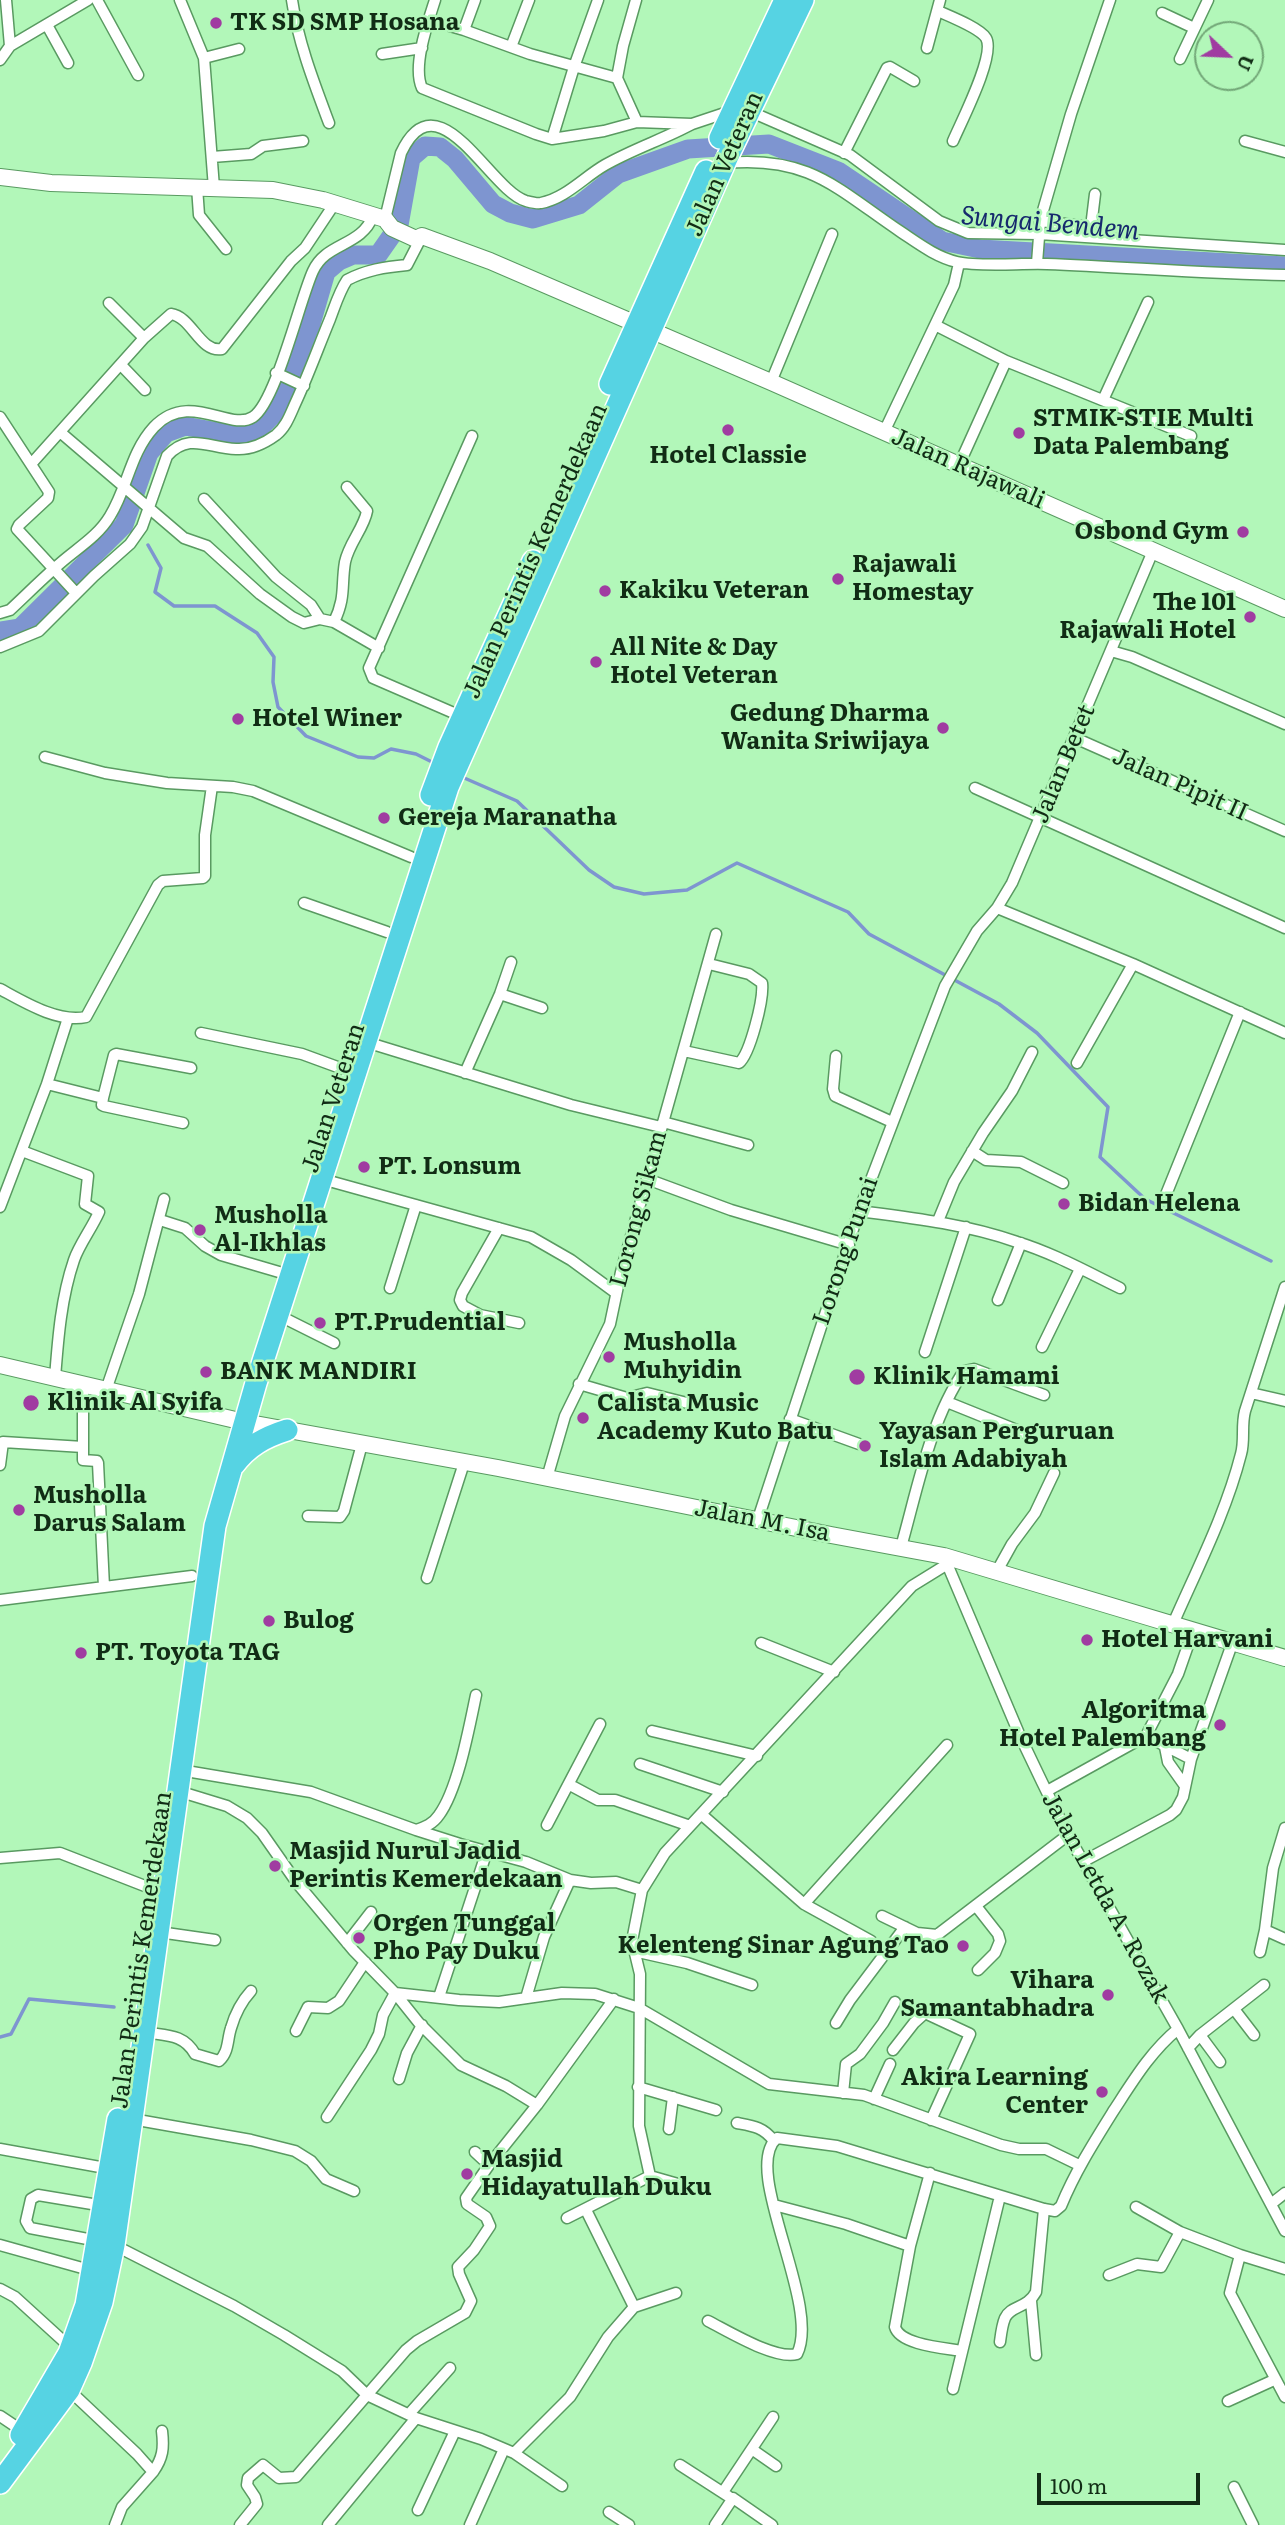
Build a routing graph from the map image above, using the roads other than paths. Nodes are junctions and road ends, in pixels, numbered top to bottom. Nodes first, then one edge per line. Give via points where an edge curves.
1 (6, 0) edge
2 (88, 0) edge
3 (97, 0) edge
4 (180, 0) edge
5 (292, 0) edge
6 (435, 0) edge
7 (475, 0) edge
8 (529, 0) edge
9 (598, 0) edge
10 (636, 0) edge
11 (785, 0) edge
12 (803, 0) edge
13 (1110, 0) edge
14 (1208, 0) edge
15 (939, 5) edge
16 (1162, 13) dead end
17 (429, 20) junction
18 (1198, 21) edge
19 (47, 25) junction
20 (1194, 28) joint
21 (464, 30) junction
22 (10, 46) junction
23 (511, 47) junction
24 (422, 48) junction
25 (927, 48) dead end
26 (239, 49) dead end
27 (382, 54) dead end
28 (204, 58) junction
29 (1180, 59) dead end
30 (0, 60) edge
31 (68, 63) dead end
32 (573, 68) junction
33 (138, 75) dead end
34 (617, 78) junction
35 (914, 81) dead end
36 (739, 115) junction
37 (637, 122) junction
38 (328, 123) dead end
39 (692, 124) junction
40 (552, 139) junction
41 (303, 141) dead end
42 (953, 141) dead end
43 (1244, 141) dead end
44 (1285, 152) edge
45 (844, 153) junction
46 (212, 157) junction
47 (722, 159) junction
48 (0, 177) edge
49 (197, 187) junction
50 (214, 188) junction
51 (1096, 194) dead end
52 (335, 203) junction
53 (383, 221) junction
54 (1040, 221) junction
55 (832, 234) dead end
56 (1039, 235) junction
57 (419, 237) junction
58 (226, 248) dead end
59 (1285, 250) edge
60 (1037, 261) junction
61 (959, 263) junction
62 (1285, 275) edge
63 (1147, 302) dead end
64 (109, 303) dead end
65 (935, 325) junction
66 (645, 329) junction
67 (144, 338) junction
68 (1006, 361) junction
69 (121, 365) junction
70 (279, 374) junction
71 (771, 382) junction
72 (301, 384) junction
73 (145, 390) dead end
74 (1103, 400) junction
75 (0, 417) edge
76 (60, 432) junction
77 (884, 432) junction
78 (472, 436) dead end
79 (1191, 436) dead end
80 (32, 463) junction
81 (958, 465) junction
82 (347, 487) dead end
83 (128, 490) junction
84 (204, 499) dead end
85 (147, 505) junction
86 (1153, 551) junction
87 (58, 572) junction
88 (74, 591) junction
89 (1285, 609) edge
90 (0, 613) edge
91 (320, 619) junction
92 (334, 622) junction
93 (0, 648) edge
94 (379, 648) junction
95 (1111, 651) junction
96 (470, 720) junction
97 (1285, 724) edge
98 (1075, 738) junction
99 (44, 757) dead end
100 (443, 782) junction
101 (212, 786) junction
102 (975, 788) dead end
103 (1041, 820) junction
104 (1285, 831) edge
105 (411, 857) junction
106 (304, 903) dead end
107 (998, 908) junction
108 (1285, 928) edge
109 (387, 932) junction
110 (716, 934) dead end
111 (511, 962) dead end
112 (709, 964) junction
113 (1133, 964) junction
114 (945, 986) joint
115 (0, 989) edge
116 (500, 994) junction
117 (542, 1008) dead end
118 (1240, 1012) junction
119 (68, 1018) junction
120 (201, 1033) dead end
121 (1285, 1033) edge
122 (366, 1042) junction
123 (684, 1051) junction
124 (1032, 1052) dead end
125 (835, 1056) dead end
126 (1077, 1063) dead end
127 (191, 1068) dead end
128 (343, 1069) junction
129 (466, 1073) junction
130 (47, 1084) junction
131 (103, 1098) junction
132 (891, 1122) junction
133 (183, 1123) dead end
134 (662, 1124) junction
135 (748, 1145) dead end
136 (22, 1151) junction
137 (972, 1151) junction
138 (647, 1179) junction
139 (5, 1180) edge
140 (322, 1180) junction
141 (1063, 1183) dead end
142 (1165, 1197) dead end
143 (164, 1199) dead end
144 (416, 1205) junction
145 (0, 1207) edge
146 (859, 1211) junction
147 (160, 1220) junction
148 (938, 1221) junction
149 (966, 1227) junction
150 (499, 1228) junction
151 (1021, 1243) junction
152 (849, 1245) junction
153 (1080, 1269) junction
154 (279, 1272) junction
155 (1285, 1287) edge
156 (390, 1288) dead end
157 (1120, 1288) dead end
158 (617, 1293) junction
159 (998, 1300) dead end
160 (278, 1315) junction
161 (519, 1323) dead end
162 (334, 1343) dead end
163 (1042, 1347) dead end
164 (925, 1352) dead end
165 (0, 1366) edge
166 (55, 1378) junction
167 (579, 1384) junction
168 (83, 1385) junction
169 (106, 1390) junction
170 (1251, 1392) junction
171 (1044, 1395) dead end
172 (1285, 1401) edge
173 (947, 1402) junction
174 (691, 1404) dead end
175 (790, 1419) junction
176 (238, 1421) junction
177 (287, 1430) junction
178 (1024, 1433) dead end
179 (362, 1444) junction
180 (859, 1444) dead end
181 (83, 1447) junction
182 (464, 1463) junction
183 (0, 1465) edge
184 (231, 1469) junction
185 (1054, 1473) dead end
186 (547, 1478) junction
187 (308, 1516) dead end
188 (758, 1519) junction
189 (208, 1525) junction
190 (901, 1547) junction
191 (945, 1560) junction
192 (997, 1571) junction
193 (192, 1576) junction
194 (427, 1578) dead end
195 (104, 1587) junction
196 (0, 1600) edge
197 (1173, 1625) junction
198 (1193, 1630) junction
199 (761, 1643) dead end
200 (1232, 1644) junction
201 (1285, 1658) edge
202 (834, 1672) junction
203 (476, 1695) dead end
204 (600, 1724) dead end
205 (652, 1731) dead end
206 (1146, 1736) junction
207 (947, 1745) dead end
208 (1166, 1747) junction
209 (757, 1756) junction
210 (1191, 1759) junction
211 (640, 1764) dead end
212 (179, 1781) junction
213 (569, 1785) junction
214 (1185, 1786) junction
215 (1047, 1791) junction
216 (723, 1792) junction
217 (701, 1814) junction
218 (547, 1825) dead end
219 (690, 1826) junction
220 (1285, 1828) edge
221 (416, 1830) junction
222 (1068, 1835) junction
223 (487, 1851) junction
224 (0, 1858) edge
225 (1084, 1861) junction
226 (570, 1881) junction
227 (150, 1888) junction
228 (642, 1889) junction
229 (804, 1904) junction
230 (976, 1906) junction
231 (371, 1912) dead end
232 (882, 1916) dead end
233 (905, 1927) junction
234 (1265, 1930) junction
235 (159, 1932) junction
236 (1285, 1939) edge
237 (215, 1940) dead end
238 (870, 1941) dead end
239 (347, 1942) junction
240 (634, 1951) junction
241 (1260, 1952) dead end
242 (365, 1962) junction
243 (978, 1970) dead end
244 (752, 1985) dead end
245 (1264, 1985) dead end
246 (251, 1991) dead end
247 (395, 1993) junction
248 (439, 1997) junction
249 (526, 1998) junction
250 (614, 1998) junction
251 (895, 2002) dead end
252 (639, 2008) junction
253 (1234, 2009) junction
254 (836, 2023) dead end
255 (422, 2025) junction
256 (1178, 2029) junction
257 (296, 2031) dead end
258 (144, 2032) junction
259 (1200, 2035) junction
260 (1254, 2035) dead end
261 (1188, 2048) junction
262 (893, 2050) dead end
263 (1220, 2062) dead end
264 (890, 2064) dead end
265 (399, 2079) dead end
266 (638, 2087) junction
267 (843, 2093) junction
268 (673, 2096) junction
269 (874, 2099) junction
270 (537, 2105) junction
271 (716, 2110) dead end
272 (327, 2117) dead end
273 (132, 2119) junction
274 (931, 2120) junction
275 (737, 2123) dead end
276 (669, 2129) dead end
277 (773, 2140) junction
278 (0, 2149) edge
279 (475, 2152) dead end
280 (489, 2165) junction
281 (1079, 2165) junction
282 (117, 2170) junction
283 (930, 2173) junction
284 (650, 2176) junction
285 (678, 2184) dead end
286 (354, 2191) dead end
287 (1285, 2193) edge
288 (1000, 2196) junction
289 (1271, 2204) junction
290 (774, 2205) junction
291 (104, 2206) junction
292 (1136, 2207) dead end
293 (1044, 2209) junction
294 (586, 2210) junction
295 (567, 2218) dead end
296 (1285, 2231) edge
297 (1180, 2232) junction
298 (106, 2243) junction
299 (0, 2245) edge
300 (910, 2246) junction
301 (1240, 2255) junction
302 (1285, 2269) edge
303 (93, 2271) junction
304 (1109, 2275) dead end
305 (0, 2289) edge
306 (676, 2293) dead end
307 (1031, 2301) junction
308 (634, 2307) junction
309 (708, 2321) dead end
310 (1000, 2342) dead end
311 (71, 2348) junction
312 (962, 2351) junction
313 (1036, 2355) dead end
314 (450, 2368) dead end
315 (1274, 2380) junction
316 (953, 2389) dead end
317 (69, 2390) junction
318 (367, 2395) junction
319 (1285, 2397) edge
320 (1228, 2401) dead end
321 (0, 2416) edge
322 (412, 2416) junction
323 (773, 2417) dead end
324 (162, 2431) dead end
325 (455, 2431) junction
326 (29, 2435) junction
327 (753, 2450) junction
328 (509, 2451) junction
329 (0, 2462) edge
330 (680, 2465) dead end
331 (776, 2466) dead end
332 (153, 2472) junction
333 (0, 2483) edge
334 (562, 2486) dead end
335 (1234, 2487) dead end
336 (728, 2495) junction
337 (418, 2510) dead end
338 (609, 2512) dead end
339 (115, 2525) edge
340 (240, 2525) edge
341 (328, 2525) edge
342 (470, 2525) edge
343 (629, 2525) edge
344 (716, 2525) edge
345 (772, 2525) edge
346 (1253, 2525) edge

1 - 22 street
2 - 19 street
3 - 33 street
4 - 28 street
5 - 38 street
6 - 17 street
7 - 21 street
8 - 23 street
9 - 32 street
10 - 34 street
11 - 36 highway, Jalan Veteran
12 - 36 highway, Jalan Veteran
13 - 54 street
14 - 18 street
15 - 25 street
15 - 42 street via 982,33 988,45 985,64
16 - 20 street
17 - 21 street
17 - 24 street
19 - 22 street
19 - 31 street
20 - 29 street
21 - 23 street
22 - 30 street
23 - 32 street
24 - 27 street
24 - 40 street via 422,88
26 - 28 street
28 - 46 street
32 - 34 street
32 - 40 street
34 - 37 street
35 - 45 street via 887,68
36 - 39 street
36 - 45 street
36 - 47 highway, Jalan Veteran
37 - 39 street
37 - 40 street
39 - 53 street via 605,165 568,191 540,203 520,199 506,188 450,131 436,127 419,130 401,153
41 - 46 street via 263,146 251,154
43 - 44 street
45 - 56 street via 939,221 968,233
46 - 50 street
47 - 61 street via 768,162 811,172 935,255
47 - 66 highway, Jalan Veteran
48 - 49 street, Jalan Rajawali
49 - 50 street, Jalan Rajawali
49 - 58 street via 199,215
50 - 52 street, Jalan Rajawali via 273,190
51 - 54 street via 1091,227
52 - 53 street, Jalan Rajawali
52 - 67 street via 305,248 222,349 210,348 176,314
53 - 57 street, Jalan Rajawali
53 - 70 street via 319,260
54 - 56 street
55 - 71 street
56 - 59 street
56 - 60 street
57 - 66 street, Jalan Rajawali via 490,261
57 - 72 street via 407,265 383,267 347,280
60 - 61 street
60 - 62 street
61 - 65 street
63 - 74 street
64 - 67 street
65 - 68 street
65 - 77 street
66 - 71 street, Jalan Rajawali
66 - 96 highway, Jalan Perintis Kemerdekaan
67 - 69 street
68 - 74 street
68 - 81 street
69 - 73 street
69 - 76 street
70 - 72 street
70 - 83 street via 264,405 250,419 195,412 166,415 140,443 130,466
71 - 77 street, Jalan Rajawali
72 - 85 street via 282,429 265,442 247,449 196,443 175,447
74 - 79 street
75 - 80 street
76 - 80 street
76 - 83 street
77 - 81 street, Jalan Rajawali
78 - 94 street
80 - 87 street via 49,496 17,529
81 - 86 street, Jalan Rajawali
82 - 92 street via 367,512 351,543 343,601
83 - 85 street
83 - 87 street via 96,535
84 - 91 street
85 - 88 street via 130,544
85 - 91 street via 186,539 207,546 292,617 308,623
86 - 89 street, Jalan Rajawali
86 - 95 street, Jalan Betet
87 - 88 street
87 - 90 street
88 - 93 street via 39,631
91 - 92 street
92 - 94 street
94 - 96 street via 369,668 373,678
95 - 97 street
95 - 98 street, Jalan Betet
96 - 100 highway, Jalan Perintis Kemerdekaan
98 - 103 street, Jalan Betet
98 - 104 street, Jalan Pipit II
99 - 101 street via 105,773
100 - 105 highway, Jalan Veteran
100 - 122 highway, Jalan Veteran
101 - 105 street via 253,791
101 - 119 street via 205,876 163,880 158,885 86,1017
102 - 103 street
103 - 107 street, Jalan Betet
103 - 108 street
105 - 109 highway, Jalan Veteran
106 - 109 street
107 - 113 street
107 - 114 street, Jalan Betet via 977,931
109 - 128 highway, Jalan Veteran
110 - 112 street, Lorong Sikam
111 - 116 street
112 - 123 street, Lorong Sikam
112 - 123 street via 748,974 762,983 747,1052 735,1063
113 - 118 street
113 - 126 street
114 - 132 street, Lorong Punai
115 - 119 street
116 - 117 street
116 - 129 street
118 - 121 street
118 - 142 street
119 - 130 street
120 - 128 street via 302,1054
122 - 129 street
122 - 140 highway, Jalan Veteran
123 - 134 street, Lorong Sikam
124 - 137 street
125 - 132 street via 835,1096
127 - 131 street via 116,1054
128 - 154 highway, Jalan Veteran
129 - 134 street via 571,1105
130 - 131 street
130 - 136 street
131 - 133 street via 104,1106
132 - 146 street, Lorong Punai
134 - 135 street
134 - 138 street, Lorong Sikam
136 - 139 street
136 - 166 street via 88,1176 85,1204 99,1211 75,1258
137 - 141 street via 986,1160 1021,1162
137 - 148 street
138 - 152 street
138 - 158 street, Lorong Sikam
139 - 145 street
140 - 144 street
140 - 160 highway, Jalan Veteran
143 - 147 street
144 - 150 street
144 - 156 street
146 - 148 street
146 - 152 street, Lorong Punai
147 - 154 street via 183,1227 221,1255
147 - 169 street
148 - 149 street
149 - 151 street
149 - 164 street
150 - 158 street via 541,1241
150 - 161 street via 460,1300 480,1315
151 - 153 street
151 - 159 street
152 - 175 street, Lorong Punai
153 - 157 street
153 - 163 street
154 - 176 highway, Jalan Veteran
155 - 170 street
158 - 167 street, Lorong Sikam via 605,1337
160 - 162 street
160 - 176 highway, Jalan Veteran
165 - 166 street, Jalan M. Isa
166 - 168 street, Jalan M. Isa
167 - 174 street via 627,1398 647,1393
167 - 186 street, Lorong Sikam
168 - 169 street, Jalan M. Isa
168 - 181 street
169 - 176 street, Jalan M. Isa
170 - 172 street
170 - 197 street via 1242,1422 1239,1461
171 - 173 street via 970,1369 962,1373
173 - 178 street
173 - 190 street
175 - 180 street
175 - 188 street, Lorong Punai
176 - 177 street, Jalan M. Isa
176 - 184 highway
176 - 189 highway, Jalan Perintis Kemerdekaan
177 - 179 street, Jalan M. Isa
177 - 184 highway via 257,1443
179 - 182 street, Jalan M. Isa
179 - 187 street via 340,1517
181 - 183 street via 3,1442
181 - 195 street via 83,1460 98,1463
182 - 186 street, Jalan M. Isa
182 - 194 street
184 - 189 highway
185 - 192 street via 1035,1513
186 - 188 street, Jalan M. Isa
188 - 190 street, Jalan M. Isa
189 - 193 highway, Jalan Perintis Kemerdekaan
189 - 212 highway
190 - 191 street, Jalan M. Isa
191 - 192 street, Jalan M. Isa
191 - 202 street via 912,1586
191 - 215 street, Jalan Letda A. Rozak
192 - 197 street, Jalan M. Isa
193 - 195 street
193 - 227 highway, Jalan Perintis Kemerdekaan
195 - 196 street
197 - 198 street, Jalan M. Isa
198 - 200 street, Jalan M. Isa
198 - 206 street via 1178,1674
199 - 202 street
200 - 201 street, Jalan M. Isa
200 - 210 street
202 - 209 street
203 - 221 street via 448,1799 433,1821
204 - 213 street
205 - 209 street
206 - 208 street
206 - 215 street
207 - 229 street
208 - 210 street
208 - 214 street via 1168,1762
209 - 216 street
210 - 214 street
211 - 216 street
212 - 221 street via 311,1792
212 - 235 highway
212 - 239 street via 247,1818
213 - 218 street
213 - 219 street via 598,1800 615,1800
214 - 225 street via 1180,1804 1170,1815
215 - 222 street, Jalan Letda A. Rozak
216 - 217 street
217 - 219 street
217 - 229 street
219 - 228 street via 654,1867
220 - 234 street via 1273,1868
221 - 223 street
222 - 225 street, Jalan Letda A. Rozak
222 - 230 street
223 - 226 street via 526,1861
223 - 248 street
224 - 227 street via 60,1853
225 - 256 street, Jalan Letda A. Rozak
226 - 228 street via 616,1882
226 - 249 street via 544,1937
227 - 282 highway, Jalan Perintis Kemerdekaan
228 - 240 street
229 - 238 street
230 - 233 street via 937,1935
230 - 243 street via 1000,1941
231 - 239 street
232 - 233 street
233 - 254 street
234 - 236 street
234 - 241 street
235 - 237 street
235 - 258 highway
239 - 242 street
240 - 244 street
240 - 252 street via 640,1974
242 - 247 street
242 - 257 street via 339,2001 328,2008 308,2007
245 - 253 street
246 - 258 street via 242,2001 226,2055 219,2061 195,2054 179,2038
247 - 248 street
247 - 255 street
247 - 272 street via 383,2015 380,2034
248 - 249 street via 499,2002
249 - 250 street via 579,1992
250 - 252 street
250 - 270 street
251 - 267 street via 860,2054 846,2064
252 - 266 street
252 - 267 street via 763,2082
253 - 259 street
253 - 260 street
255 - 265 street
255 - 270 street via 461,2064
256 - 261 street, Jalan Letda A. Rozak
256 - 281 street via 1147,2060
258 - 273 highway
259 - 261 street
259 - 263 street
261 - 289 street, Jalan Letda A. Rozak
262 - 274 street via 925,2013 970,2034
264 - 269 street
266 - 268 street
266 - 284 street via 639,2126
267 - 269 street
268 - 271 street
268 - 276 street
269 - 274 street
270 - 280 street
273 - 282 highway
273 - 286 street via 295,2151 326,2179
274 - 281 street via 1019,2149 1052,2151
275 - 277 street via 759,2127
277 - 283 street via 783,2137 837,2146
277 - 290 street via 768,2178
278 - 282 street
279 - 280 street
280 - 318 street via 466,2198 490,2226 458,2267 471,2301 469,2309 416,2340
281 - 293 street via 1061,2206 1055,2211
282 - 291 highway, Jalan Perintis Kemerdekaan
282 - 298 highway
283 - 288 street
283 - 300 street
284 - 285 street
284 - 294 street
287 - 289 street
288 - 293 street
288 - 312 street
289 - 296 street, Jalan Letda A. Rozak
290 - 300 street
290 - 309 street via 802,2320 797,2354 768,2350
291 - 298 highway, Jalan Perintis Kemerdekaan
291 - 298 street via 38,2194 31,2199 26,2221 30,2228
292 - 297 street
293 - 307 street via 1036,2292
294 - 295 street
294 - 308 street
297 - 301 street
297 - 304 street via 1161,2267 1138,2264
298 - 303 highway, Jalan Perintis Kemerdekaan
298 - 317 highway via 102,2302
298 - 318 street via 274,2329 342,2371
299 - 303 street
300 - 312 street via 896,2332 908,2340
301 - 302 street
301 - 315 street via 1230,2293
303 - 311 highway, Jalan Perintis Kemerdekaan
305 - 311 street
306 - 308 street
307 - 310 street via 1005,2317
307 - 313 street
308 - 328 street via 608,2337 570,2397
311 - 326 highway, Jalan Perintis Kemerdekaan
312 - 316 street
314 - 322 street
315 - 319 street
315 - 320 street
317 - 326 highway
317 - 332 street
318 - 322 street
318 - 340 street via 296,2477 279,2478 263,2465 248,2478 257,2504
321 - 326 street
322 - 325 street
322 - 341 street
323 - 327 street
324 - 332 street via 163,2455
325 - 328 street
325 - 337 street
326 - 329 highway, Jalan Perintis Kemerdekaan
326 - 333 highway
327 - 331 street
327 - 336 street
328 - 334 street
328 - 342 street
330 - 336 street
332 - 339 street via 122,2507
335 - 346 street
336 - 344 street
336 - 345 street
338 - 343 street

